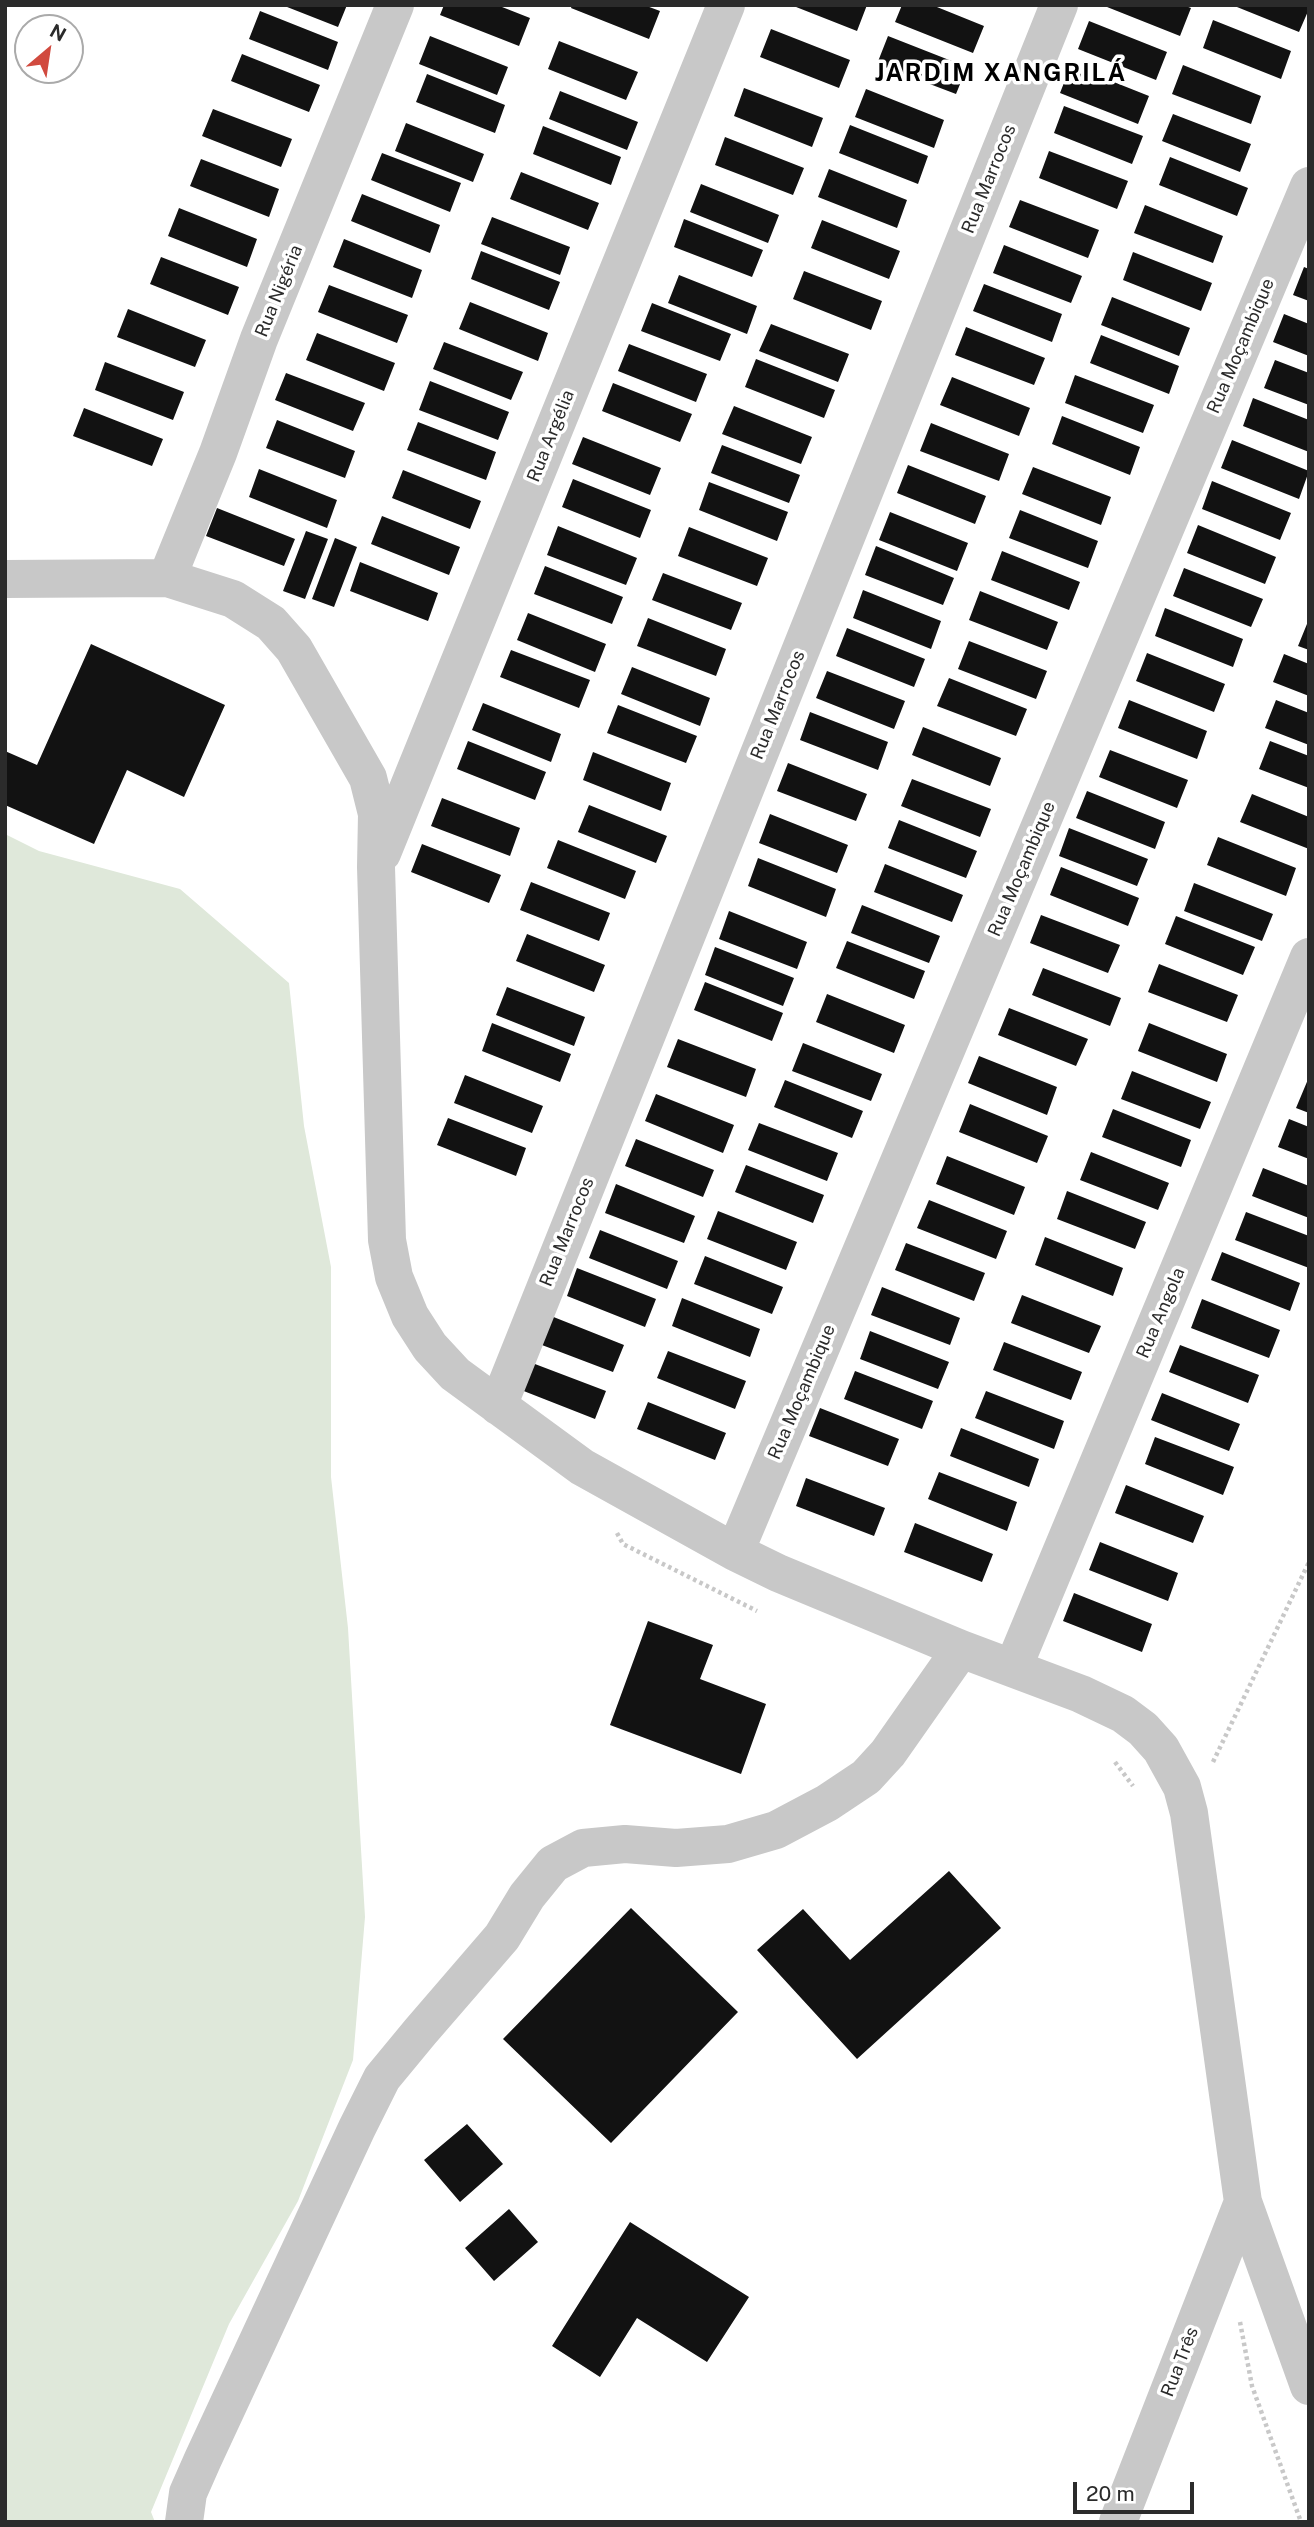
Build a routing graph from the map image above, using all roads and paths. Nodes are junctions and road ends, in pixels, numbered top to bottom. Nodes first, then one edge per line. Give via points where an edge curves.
1 (395, 5) edge
2 (726, 5) edge
3 (1059, 5) edge
4 (1309, 186) edge
5 (167, 578) junction
6 (5, 579) edge
7 (376, 867) junction
8 (1309, 957) edge
9 (498, 1406) junction
10 (611, 1522) dead end
11 (735, 1552) junction
12 (1309, 1562) edge
13 (766, 1615) dead end
14 (961, 1649) junction
15 (1013, 1668) junction
16 (1113, 1759) dead end
17 (1136, 1791) dead end
18 (1189, 1813) junction
19 (1242, 2202) junction
20 (1238, 2309) dead end
21 (1309, 2386) edge
22 (184, 2522) edge
23 (1118, 2522) edge
24 (1301, 2522) edge

1 - 5 street, Rua Nigéria
2 - 7 street, Rua Argélia
3 - 9 street, Rua Marrocos
4 - 11 street, Rua Moçambique
5 - 6 street
5 - 7 street via 233,599 271,623 294,649 368,778 377,814
7 - 9 street via 387,1240 394,1277 410,1316 430,1347 455,1374
8 - 15 street, Rua Angola
9 - 11 street via 582,1466
10 - 13 path via 623,1544
11 - 14 street
12 - 18 path
14 - 15 street
14 - 22 street via 866,1777 776,1830 728,1844 583,1848 553,1864 502,1937 382,2078 203,2459 188,2493
15 - 18 street via 1123,1714 1143,1730 1173,1768
16 - 17 path
18 - 19 street
19 - 21 street
19 - 23 street, Rua Três
20 - 24 path via 1252,2386

